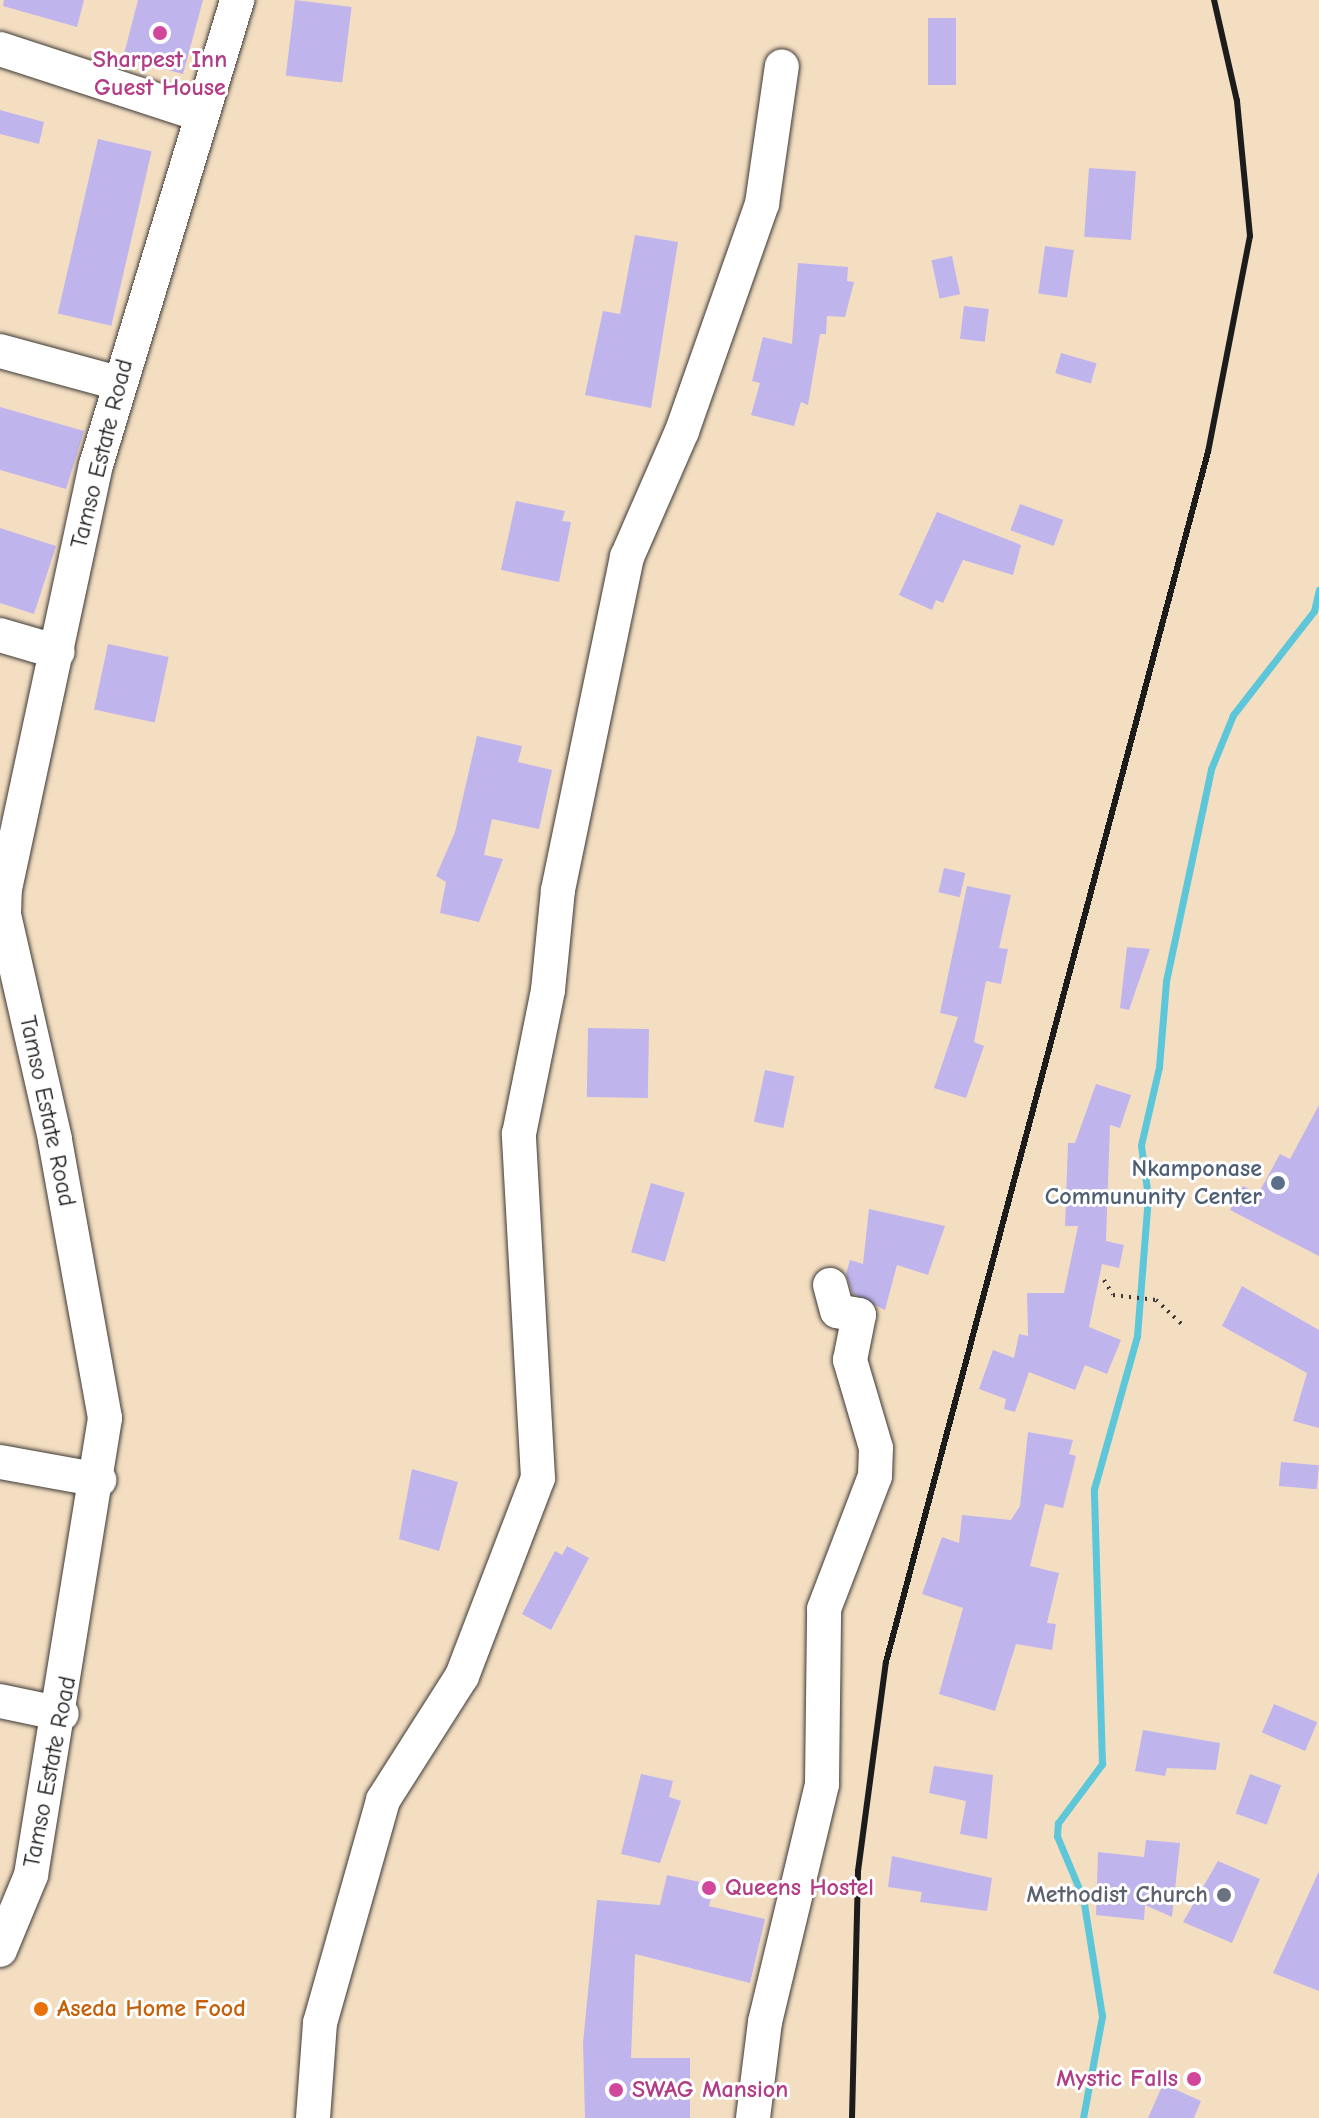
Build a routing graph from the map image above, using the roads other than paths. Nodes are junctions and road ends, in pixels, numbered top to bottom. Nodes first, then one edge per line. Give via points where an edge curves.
1 (237, 0) edge
2 (0, 49) edge
3 (782, 66) dead end
4 (199, 114) junction
5 (0, 351) edge
6 (118, 383) junction
7 (0, 635) edge
8 (58, 652) junction
9 (2, 924) edge
10 (830, 1285) dead end
11 (0, 1462) edge
12 (99, 1480) junction
13 (0, 1701) edge
14 (62, 1714) junction
15 (0, 1950) edge
16 (313, 2118) edge
17 (753, 2118) edge

1 - 4 street, Tamso Estate Road
2 - 4 street
3 - 16 street via 762,204 682,431 627,557 558,890 548,990 519,1134 538,1478 462,1676 383,1800 320,2023
4 - 6 street, Tamso Estate Road
5 - 6 street
6 - 8 street, Tamso Estate Road
7 - 8 street
8 - 9 street, Tamso Estate Road
9 - 12 street, Tamso Estate Road via 100,1374 105,1418
10 - 17 street via 837,1311 859,1315 850,1360 876,1448 875,1476 824,1609 822,1784 765,2022
11 - 12 street
12 - 14 street, Tamso Estate Road
13 - 14 street
14 - 15 street, Tamso Estate Road via 31,1875

